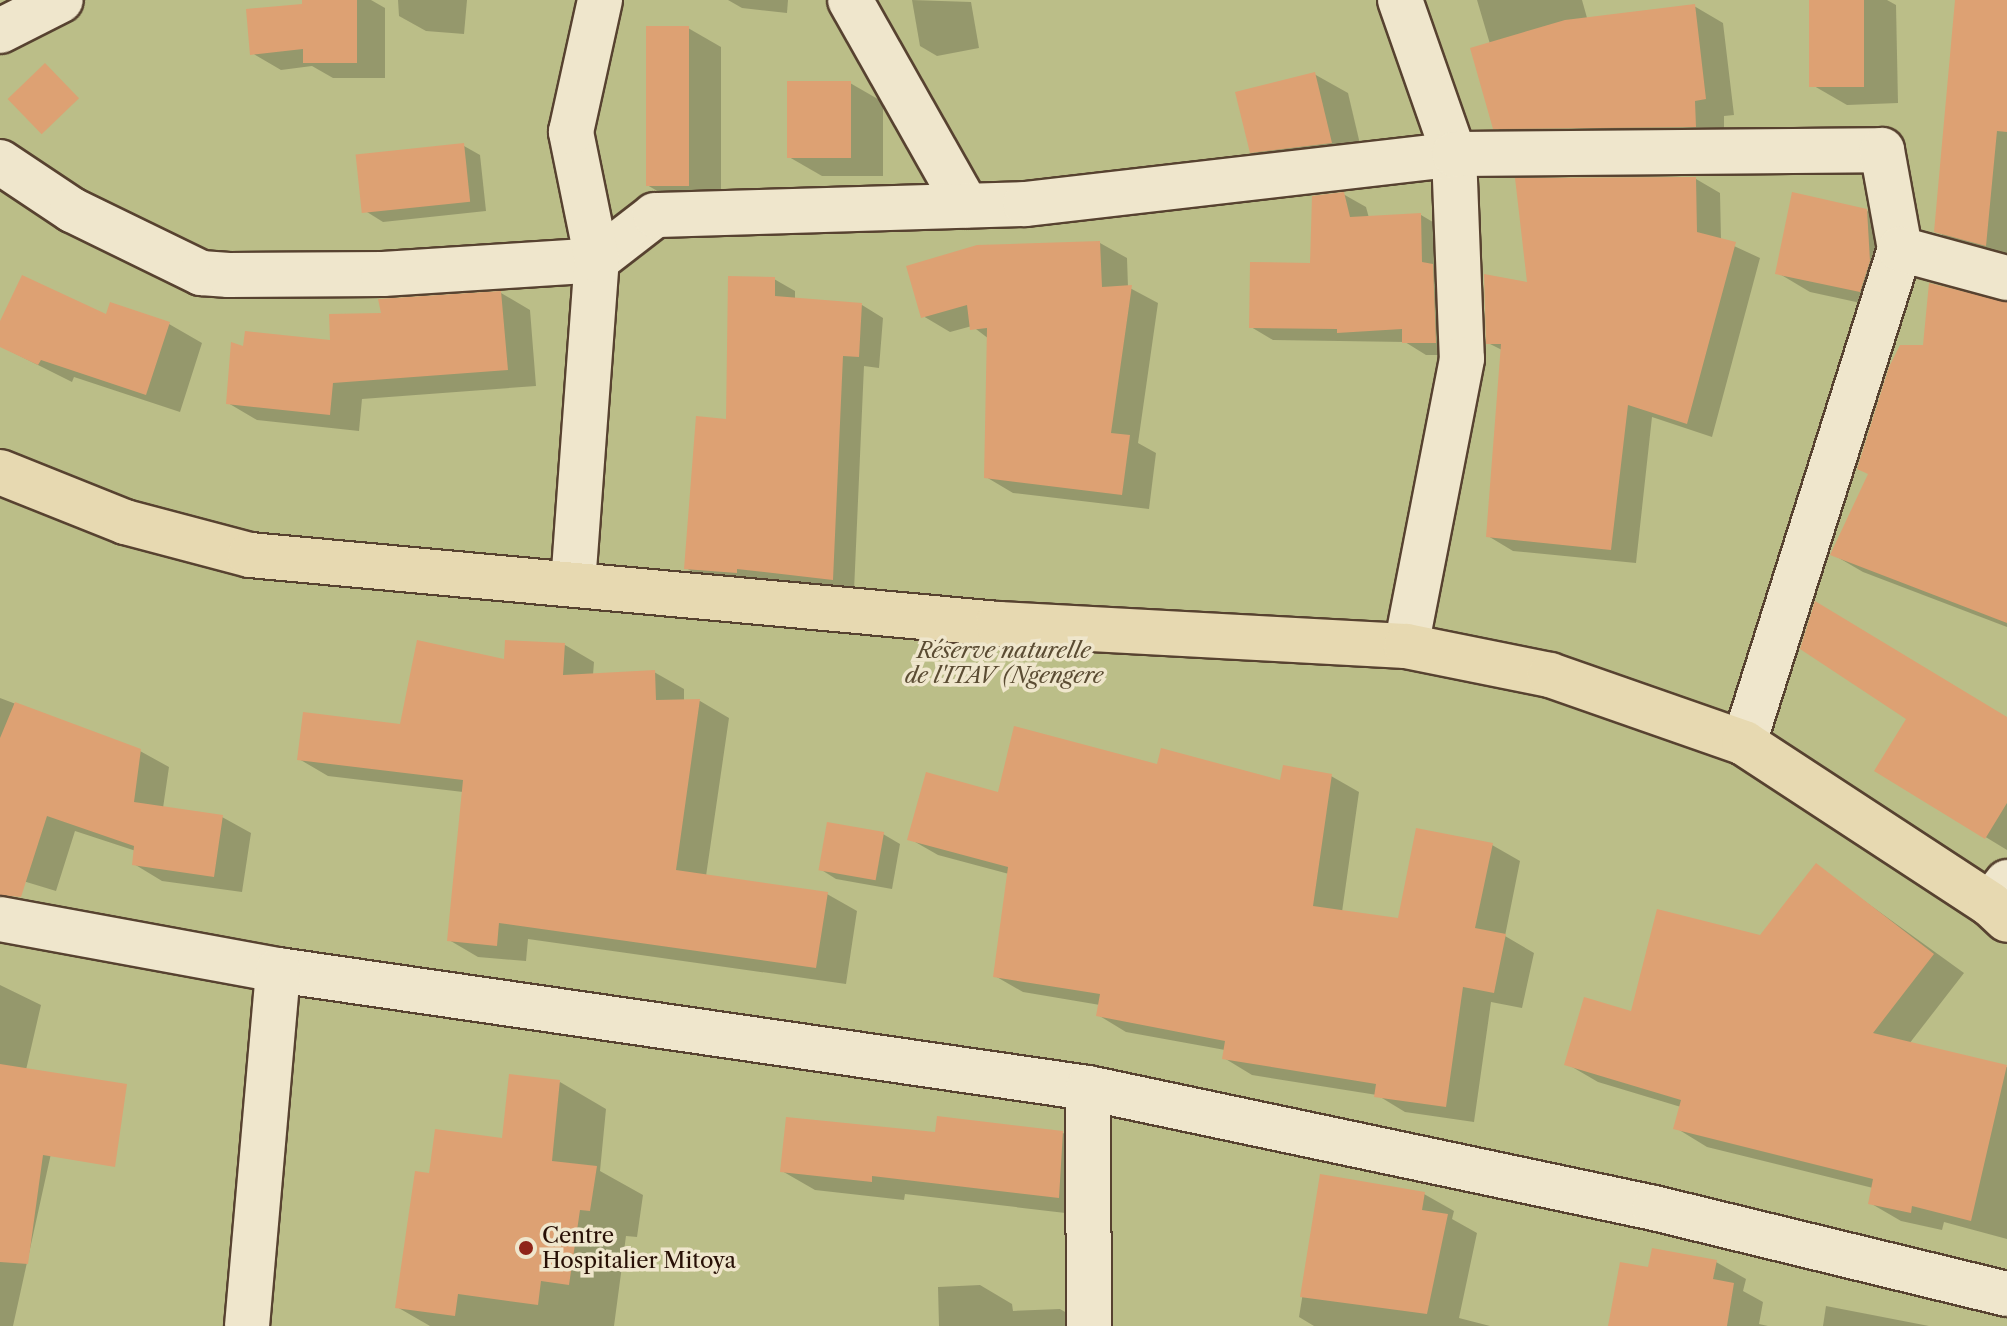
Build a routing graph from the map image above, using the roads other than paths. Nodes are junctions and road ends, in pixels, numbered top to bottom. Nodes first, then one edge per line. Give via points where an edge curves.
1 (600, 0) edge
2 (850, 0) edge
3 (1400, 0) edge
4 (54, 1) edge
5 (0, 31) edge
6 (1454, 154) junction
7 (0, 162) edge
8 (966, 205) junction
9 (1900, 249) junction
10 (597, 260) junction
11 (2007, 278) edge
12 (0, 472) edge
13 (573, 584) junction
14 (1406, 646) junction
15 (1744, 743) junction
16 (2001, 902) edge
17 (0, 919) edge
18 (278, 970) junction
19 (1088, 1088) junction
20 (2007, 1294) edge
21 (247, 1326) edge
22 (1089, 1326) edge

1 - 10 street via 571,132
2 - 8 street
3 - 6 street
4 - 5 street
6 - 8 street via 1025,204
6 - 9 street via 1882,150
6 - 14 street via 1462,359
7 - 10 street via 72,210 201,273 383,274
8 - 10 street via 655,215
9 - 11 street
9 - 15 street
10 - 13 street
12 - 13 main road via 125,522 250,555
13 - 14 main road via 998,624
14 - 15 main road via 1550,675
15 - 16 main road
17 - 18 street
18 - 19 street
18 - 21 street
19 - 20 street via 1654,1208
19 - 22 street

